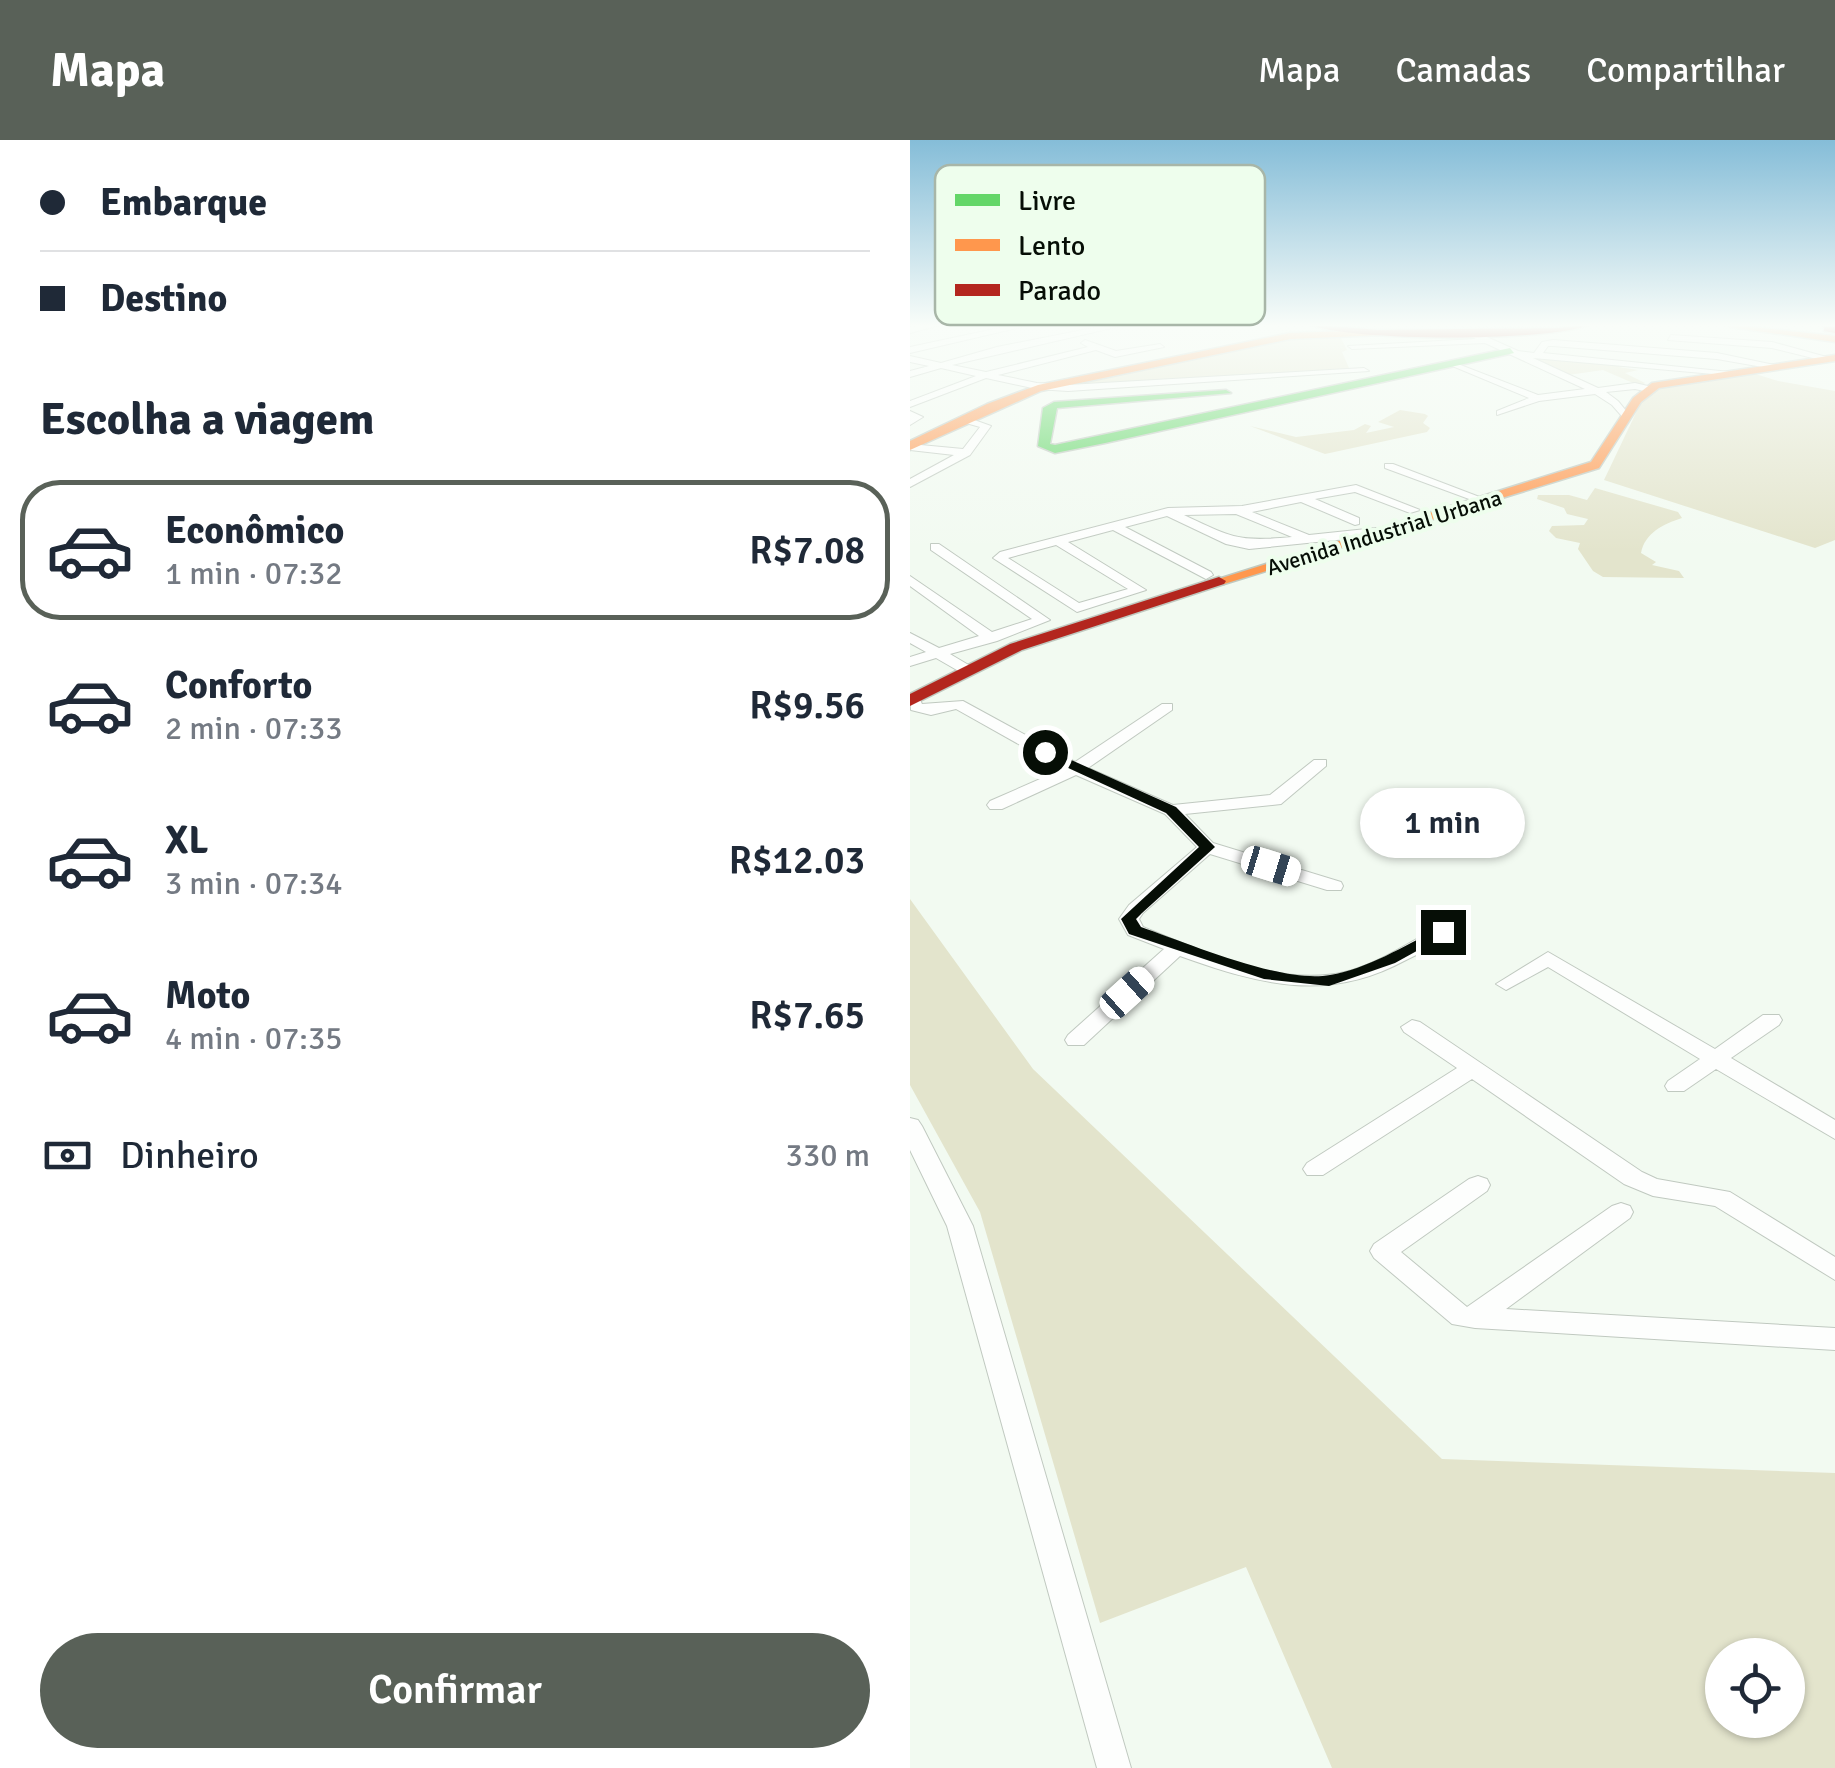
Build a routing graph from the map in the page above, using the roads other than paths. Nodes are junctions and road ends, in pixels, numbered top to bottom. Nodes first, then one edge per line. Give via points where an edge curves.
1 (954, 400) edge
2 (1002, 400) edge
3 (1147, 400) edge
4 (1211, 400) edge
5 (1532, 400) edge
6 (1633, 400) edge
7 (911, 407) edge
8 (1500, 413) dead end
9 (963, 419) junction
10 (910, 422) edge
11 (910, 447) edge
12 (966, 453) junction
13 (1389, 466) dead end
14 (910, 484) edge
15 (1302, 498) junction
16 (1484, 501) junction
17 (1242, 510) junction
18 (1414, 510) dead end
19 (1168, 512) junction
20 (1114, 526) junction
21 (1205, 529) junction
22 (1354, 532) junction
23 (1058, 541) junction
24 (1312, 541) junction
25 (934, 547) dead end
26 (1206, 574) dead end
27 (910, 580) edge
28 (910, 637) edge
29 (992, 638) junction
30 (942, 652) junction
31 (910, 662) edge
32 (974, 667) junction
33 (958, 699) junction
34 (919, 703) edge
35 (1167, 707) dead end
36 (1320, 762) dead end
37 (1076, 768) junction
38 (996, 805) dead end
39 (1171, 810) junction
40 (1207, 847) junction
41 (1334, 886) dead end
42 (1443, 932) dead end
43 (1178, 947) junction
44 (1506, 984) dead end
45 (1771, 1020) dead end
46 (1412, 1028) dead end
47 (1076, 1040) dead end
48 (1714, 1059) junction
49 (1472, 1069) junction
50 (1676, 1086) dead end
51 (910, 1126) edge
52 (1835, 1131) edge
53 (1315, 1169) dead end
54 (1478, 1185) dead end
55 (1621, 1212) dead end
56 (1835, 1270) edge
57 (1475, 1318) junction
58 (1835, 1339) edge
59 (1114, 1768) edge

1 - 7 street
2 - 9 street
3 - 4 street via 1050,406 1044,445 1055,449
5 - 8 street
6 - 16 street, Avenida Industrial Urbana via 1595,465
7 - 10 street via 918,417
9 - 11 street
9 - 12 street via 986,426
11 - 12 street
12 - 14 street
13 - 16 street
15 - 17 street
15 - 18 street via 1356,488
15 - 22 street
16 - 22 street, Avenida Industrial Urbana via 1388,530
17 - 19 street
17 - 21 street
17 - 24 street
19 - 20 street
19 - 21 street
20 - 23 street
20 - 26 street
21 - 24 street via 1250,545
22 - 24 street
22 - 32 street, Avenida Industrial Urbana
23 - 23 street via 999,560 1077,608 1139,592
25 - 29 street via 1043,618
27 - 29 street
28 - 30 street
29 - 30 street
30 - 31 street
30 - 32 street
32 - 33 street
32 - 34 street, Avenida Industrial Urbana
33 - 34 street
33 - 37 street
35 - 37 street
36 - 39 street via 1276,800
37 - 38 street
37 - 39 street
39 - 40 street
40 - 41 street
40 - 43 street via 1128,919 1134,930
42 - 43 street via 1329,981 1270,975
43 - 47 street
44 - 48 street via 1548,958
45 - 48 street
46 - 49 street
48 - 50 street
48 - 52 street
49 - 53 street
49 - 56 street via 1633,1178 1722,1198
51 - 59 street via 960,1226
54 - 57 street via 1382,1251 1461,1317
55 - 57 street
57 - 58 street

